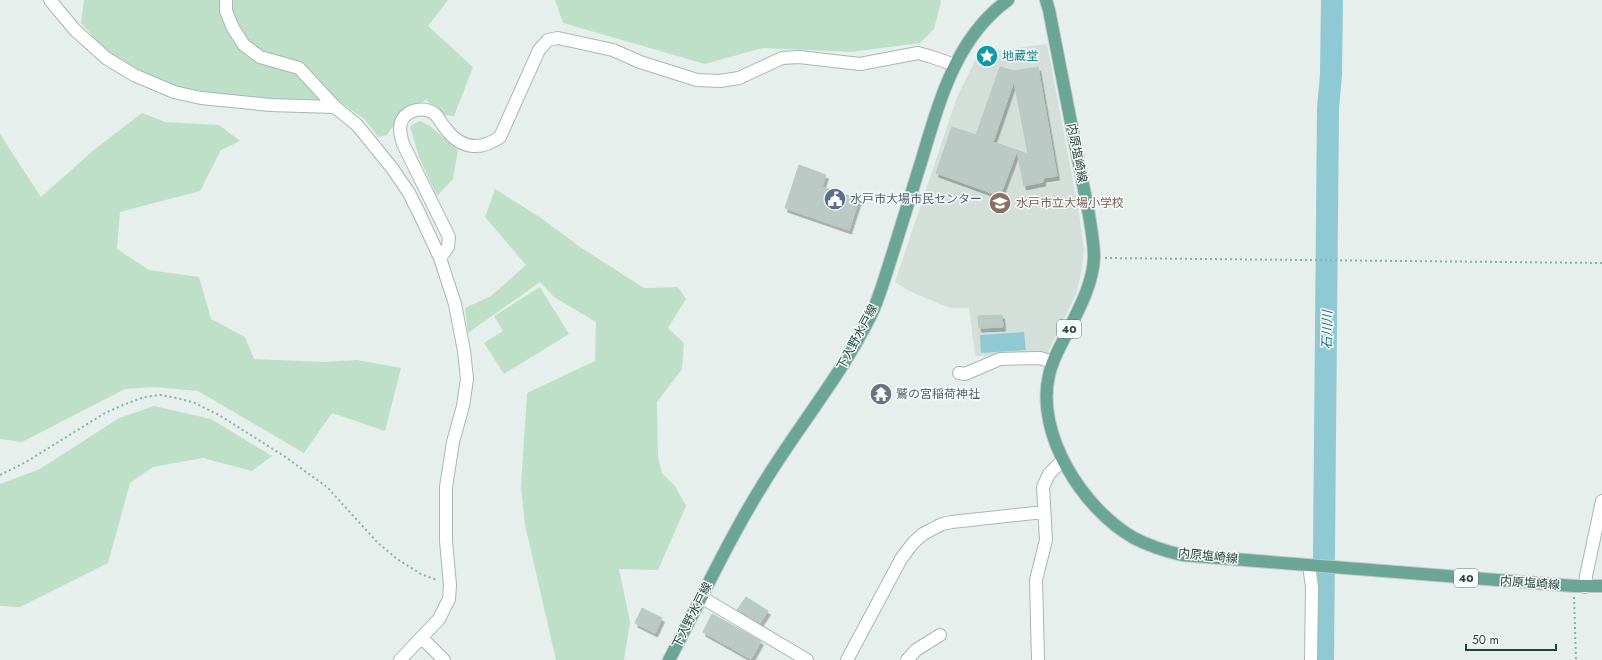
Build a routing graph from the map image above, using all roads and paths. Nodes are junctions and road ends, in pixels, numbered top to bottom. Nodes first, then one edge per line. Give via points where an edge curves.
1 (50, 0) edge
2 (226, 0) edge
3 (1008, 0) edge
4 (1046, 0) edge
5 (955, 65) junction
6 (335, 107) junction
7 (440, 258) junction
8 (1094, 258) junction
9 (1602, 263) edge
10 (1053, 362) junction
11 (959, 373) dead end
12 (1064, 460) junction
13 (0, 475) edge
14 (1602, 501) edge
15 (1044, 512) junction
16 (1312, 566) junction
17 (450, 585) junction
18 (1579, 586) junction
19 (1602, 586) edge
20 (701, 597) junction
21 (940, 635) dead end
22 (422, 638) junction
23 (400, 660) edge
24 (444, 660) edge
25 (669, 660) edge
26 (807, 660) edge
27 (847, 660) edge
28 (907, 660) edge
29 (1038, 660) edge
30 (1311, 660) edge
31 (1576, 660) edge

1 - 6 street via 74,29 106,58 134,75 174,92 201,98 270,105
2 - 6 street via 226,11 244,45 260,57 299,68
3 - 5 main road, 下入野水戸線 via 984,22
4 - 8 main road, 内原塩崎線 / 40 via 1089,214
5 - 7 street via 918,54 860,64 799,57 782,58 739,78 720,81 698,80 640,62 614,50 558,38 548,40 539,50 500,137 491,143 480,146 456,141 435,114 427,110 418,109 411,112 402,121 400,131 403,144 449,237 448,247
5 - 20 main road, 下入野水戸線 via 941,98 872,312 836,376 765,480
6 - 7 street via 357,125 392,168 412,198
7 - 17 street via 455,304 467,379 446,487 446,541
8 - 9 path
8 - 10 main road, 内原塩崎線 / 40 via 1084,297
10 - 11 street via 1040,358 1000,359 965,374
10 - 12 main road, 内原塩崎線 / 40 via 1046,391 1046,408 1052,435
12 - 15 street via 1049,474 1043,487
12 - 16 main road, 内原塩崎線 / 40 via 1084,493 1102,512 1124,531 1148,545 1182,555
13 - 17 path via 123,405 144,397 160,395 177,398 195,403 219,415 284,456 327,487 377,542 397,559 421,574
14 - 18 street via 1586,576
15 - 27 street via 952,522 923,534 901,559
15 - 29 street via 1046,540 1036,580
16 - 18 main road, 内原塩崎線 / 40
16 - 30 street
17 - 22 street via 448,599 439,619
18 - 19 main road, 内原塩崎線 / 40
18 - 31 path
20 - 25 main road, 下入野水戸線
20 - 26 street
21 - 28 street via 916,650
22 - 23 street
22 - 24 street

